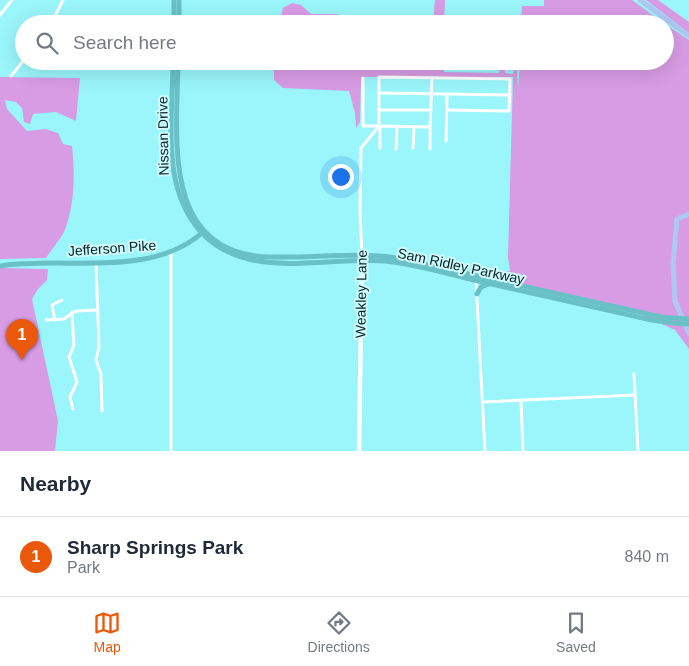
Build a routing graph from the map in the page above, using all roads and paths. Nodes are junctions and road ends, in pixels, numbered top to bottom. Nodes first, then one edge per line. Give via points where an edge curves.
1 (12, 0) edge
2 (63, 0) edge
3 (174, 0) edge
4 (179, 0) edge
5 (0, 15) edge
6 (56, 15) edge
7 (174, 15) edge
8 (179, 15) edge
9 (16, 70) edge
10 (174, 70) edge
11 (178, 70) edge
12 (11, 76) dead end
13 (363, 78) dead end
14 (432, 78) junction
15 (379, 93) junction
16 (432, 94) junction
17 (447, 94) junction
18 (510, 95) junction
19 (379, 110) junction
20 (431, 110) junction
21 (447, 110) junction
22 (379, 126) junction
23 (397, 127) junction
24 (414, 127) junction
25 (430, 127) junction
26 (446, 141) dead end
27 (380, 148) dead end
28 (413, 148) dead end
29 (396, 149) dead end
30 (430, 149) dead end
31 (204, 232) junction
32 (171, 252) junction
33 (362, 258) junction
34 (0, 262) edge
35 (96, 262) junction
36 (15, 264) junction
37 (0, 266) edge
38 (477, 278) junction
39 (492, 284) junction
40 (477, 294) junction
41 (62, 300) dead end
42 (97, 310) junction
43 (72, 314) junction
44 (689, 318) edge
45 (46, 320) dead end
46 (55, 320) junction
47 (673, 321) junction
48 (689, 324) edge
49 (634, 374) dead end
50 (635, 395) junction
51 (521, 401) junction
52 (483, 402) junction
53 (73, 410) dead end
54 (102, 411) dead end
55 (171, 451) edge
56 (359, 451) edge
57 (484, 451) edge
58 (524, 451) edge
59 (638, 451) edge

1 - 5 street
2 - 6 street
3 - 7 main road
4 - 8 main road
9 - 12 street
10 - 31 main road, Nissan Drive via 172,150 176,186 181,203
11 - 31 main road, Nissan Drive via 178,176 185,200
13 - 22 street via 363,126
14 - 15 street via 379,77
14 - 16 street
14 - 18 street via 510,79
15 - 16 street
15 - 19 street
16 - 17 street
16 - 20 street
17 - 18 street
17 - 21 street
18 - 21 street via 509,111
19 - 20 street
19 - 22 street
20 - 25 street
21 - 26 street
22 - 23 street
22 - 27 street
22 - 33 street, Weakley Lane via 362,148
23 - 24 street
23 - 29 street
24 - 25 street
24 - 28 street
25 - 30 street
31 - 32 main road, Jefferson Pike
31 - 33 main road, Sam Ridley Parkway via 223,250 246,260 279,262
32 - 35 main road, Jefferson Pike via 145,260
32 - 55 street
33 - 38 main road, Sam Ridley Parkway
33 - 56 main road, Weakley Lane
34 - 36 main road, Jefferson Pike
35 - 36 main road, Jefferson Pike
35 - 42 street
36 - 37 main road, Jefferson Pike
38 - 39 main road, Sam Ridley Parkway
38 - 40 street
38 - 47 main road, Sam Ridley Parkway
39 - 40 main road via 481,287
39 - 47 main road, Sam Ridley Parkway
40 - 52 street
41 - 46 street via 52,305
42 - 43 street
42 - 54 street via 99,347 96,360 101,374
43 - 46 street
43 - 53 street via 74,344 69,357 77,382 70,398
44 - 47 main road, Sam Ridley Parkway
45 - 46 street
47 - 48 main road, Sam Ridley Parkway
49 - 50 street
50 - 51 street
50 - 59 street
51 - 52 street
51 - 58 street
52 - 57 street

